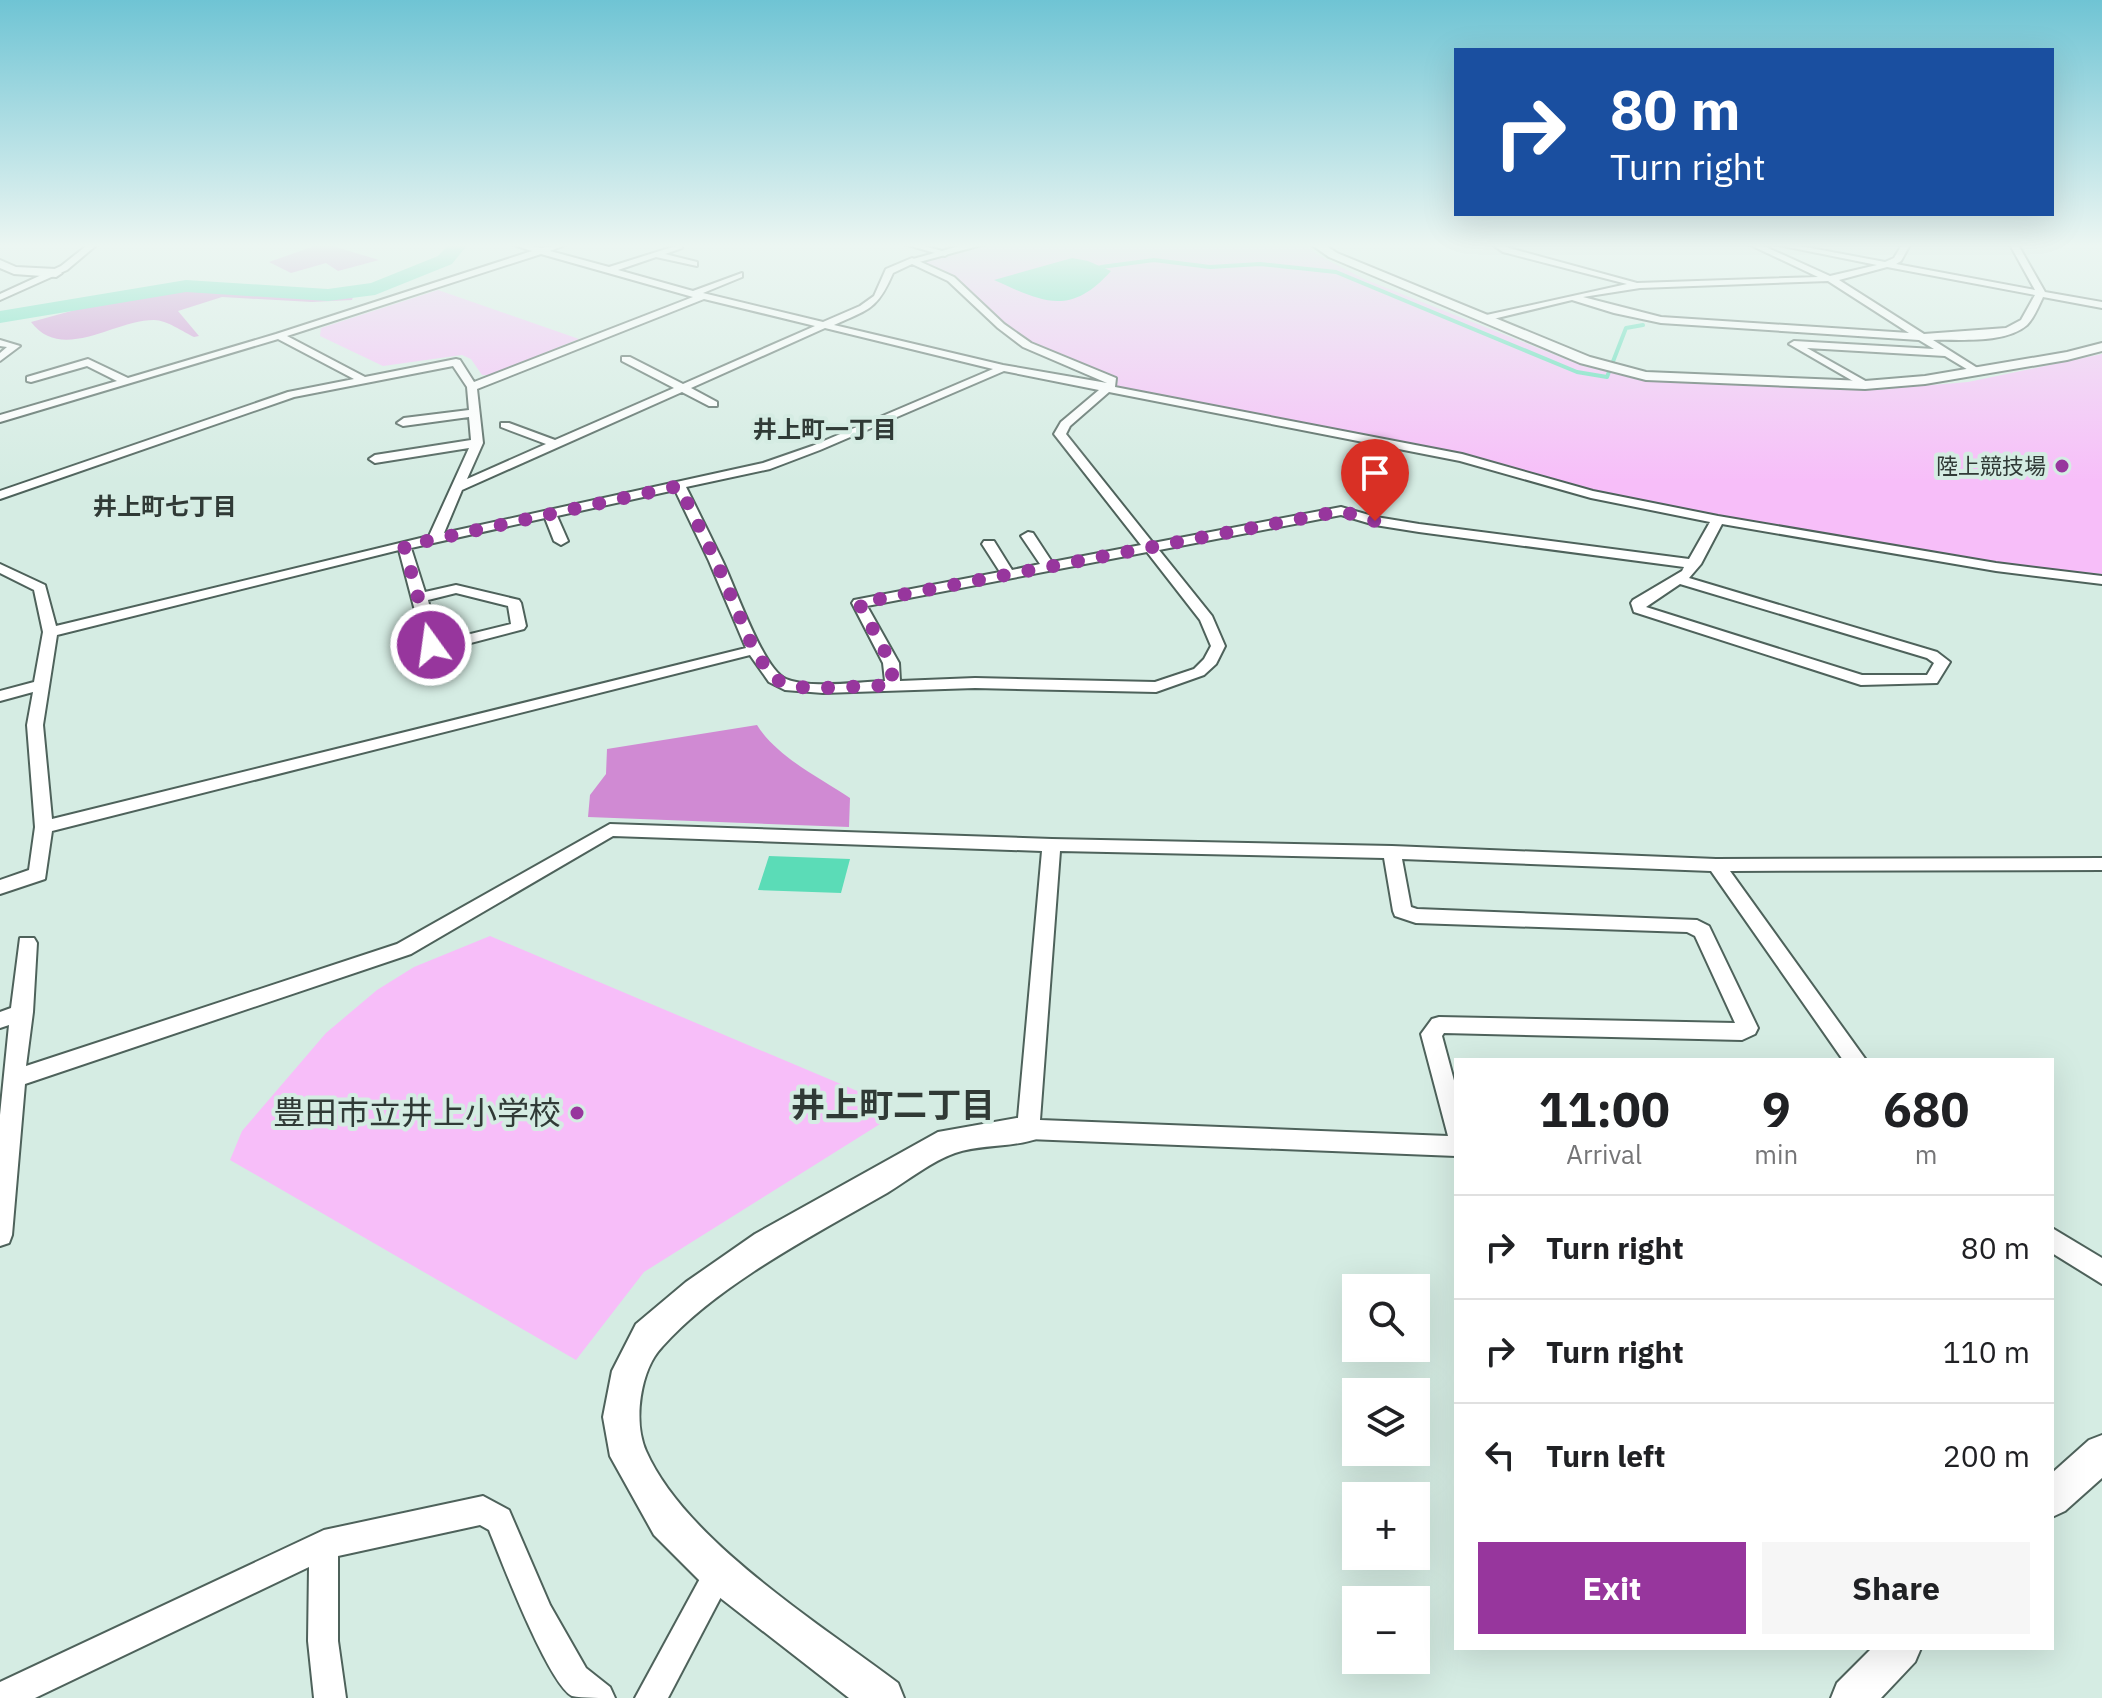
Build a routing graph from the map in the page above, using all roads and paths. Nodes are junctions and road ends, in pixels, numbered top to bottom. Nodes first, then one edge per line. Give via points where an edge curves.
1 (321, 322) edge
2 (632, 322) edge
3 (816, 322) edge
4 (834, 322) edge
5 (997, 322) edge
6 (1495, 322) edge
7 (1706, 322) edge
8 (1902, 322) edge
9 (2025, 322) edge
10 (828, 325) junction
11 (1762, 325) junction
12 (279, 336) junction
13 (1926, 337) junction
14 (0, 343) edge
15 (1794, 344) junction
16 (2102, 347) edge
17 (1949, 353) junction
18 (0, 358) edge
19 (626, 359) dead end
20 (1003, 368) junction
21 (1975, 371) junction
22 (31, 379) dead end
23 (362, 379) junction
24 (126, 381) junction
25 (1865, 385) junction
26 (472, 387) junction
27 (1108, 388) junction
28 (685, 389) junction
29 (713, 404) dead end
30 (473, 413) junction
31 (0, 419) edge
32 (404, 421) dead end
33 (505, 425) dead end
34 (477, 443) junction
35 (558, 445) junction
36 (375, 459) dead end
37 (679, 486) junction
38 (459, 487) junction
39 (0, 495) edge
40 (550, 515) junction
41 (1718, 520) junction
42 (1028, 536) dead end
43 (434, 540) junction
44 (561, 541) dead end
45 (989, 544) dead end
46 (404, 546) junction
47 (1151, 549) junction
48 (1694, 564) junction
49 (0, 568) edge
50 (1049, 568) junction
51 (1009, 576) junction
52 (1680, 580) junction
53 (2102, 580) edge
54 (420, 598) junction
55 (50, 632) junction
56 (754, 650) junction
57 (43, 684) junction
58 (893, 685) junction
59 (0, 696) edge
60 (44, 827) junction
61 (1052, 845) junction
62 (1392, 852) junction
63 (2102, 864) edge
64 (1716, 865) junction
65 (0, 887) edge
66 (27, 943) dead end
67 (23, 1012) junction
68 (0, 1020) edge
69 (1854, 1058) edge
70 (16, 1078) junction
71 (1454, 1121) edge
72 (1028, 1129) junction
73 (1454, 1146) edge
74 (0, 1235) edge
75 (2054, 1240) edge
76 (2102, 1272) edge
77 (2102, 1453) edge
78 (2054, 1496) edge
79 (324, 1545) junction
80 (719, 1572) junction
81 (1899, 1650) edge
82 (1, 1698) edge
83 (330, 1698) edge
84 (599, 1698) edge
85 (651, 1698) edge
86 (883, 1698) edge
87 (1852, 1698) edge

1 - 12 street
2 - 26 street
3 - 10 street
4 - 10 street
5 - 27 street via 1027,345 1112,380
6 - 25 street via 1601,366 1646,376
7 - 11 street
8 - 13 street
9 - 13 street via 1984,335
10 - 20 street
10 - 28 street
11 - 13 street
11 - 15 street
12 - 23 street
12 - 24 street
13 - 17 street
14 - 18 street via 15,346
15 - 17 street
15 - 25 street
16 - 21 street
17 - 21 street
19 - 28 street
20 - 27 street
20 - 37 street via 783,461
21 - 25 street
22 - 24 street via 88,362
23 - 26 street via 456,362
23 - 39 street via 278,399
24 - 31 street
26 - 30 street
27 - 41 street via 1462,458 1591,494
27 - 47 street via 1060,434
28 - 29 street
28 - 35 street
30 - 32 street
30 - 34 street
33 - 35 street
34 - 36 street
34 - 38 street
35 - 38 street
37 - 40 street
37 - 56 street
38 - 43 street
40 - 43 street
40 - 44 street
41 - 48 street
41 - 53 street
42 - 50 street
43 - 46 street
45 - 51 street
46 - 54 street
46 - 55 street
47 - 48 street via 1341,511 1419,528
47 - 50 street
47 - 58 street via 1217,639 1211,661 1192,676 1156,687
48 - 52 street
49 - 55 street via 40,588
50 - 51 street
51 - 58 street via 859,603 891,663
52 - 52 street via 1638,603 1639,609 1861,680 1932,680 1942,662
54 - 54 street via 456,589 514,603 519,626 431,645
55 - 57 street
56 - 58 street via 774,679 785,685
56 - 60 street
57 - 59 street
57 - 60 street via 35,725
60 - 65 street via 38,874
61 - 62 street
61 - 70 street via 610,830 404,949
61 - 72 street
62 - 64 street
62 - 71 street via 1402,911 1416,916 1690,925 1702,931 1748,1028 1742,1032 1439,1025 1431,1034
63 - 64 street
64 - 69 street
66 - 67 street
67 - 68 street
67 - 70 street
70 - 74 street
72 - 73 street
72 - 80 street via 949,1141 894,1170 766,1245 648,1336 630,1371 621,1417 628,1456 668,1521
75 - 76 street
77 - 78 street
79 - 82 street
79 - 83 street via 323,1641
79 - 84 street via 483,1510 499,1520 539,1616 575,1679
80 - 85 street
80 - 86 street
81 - 87 street

